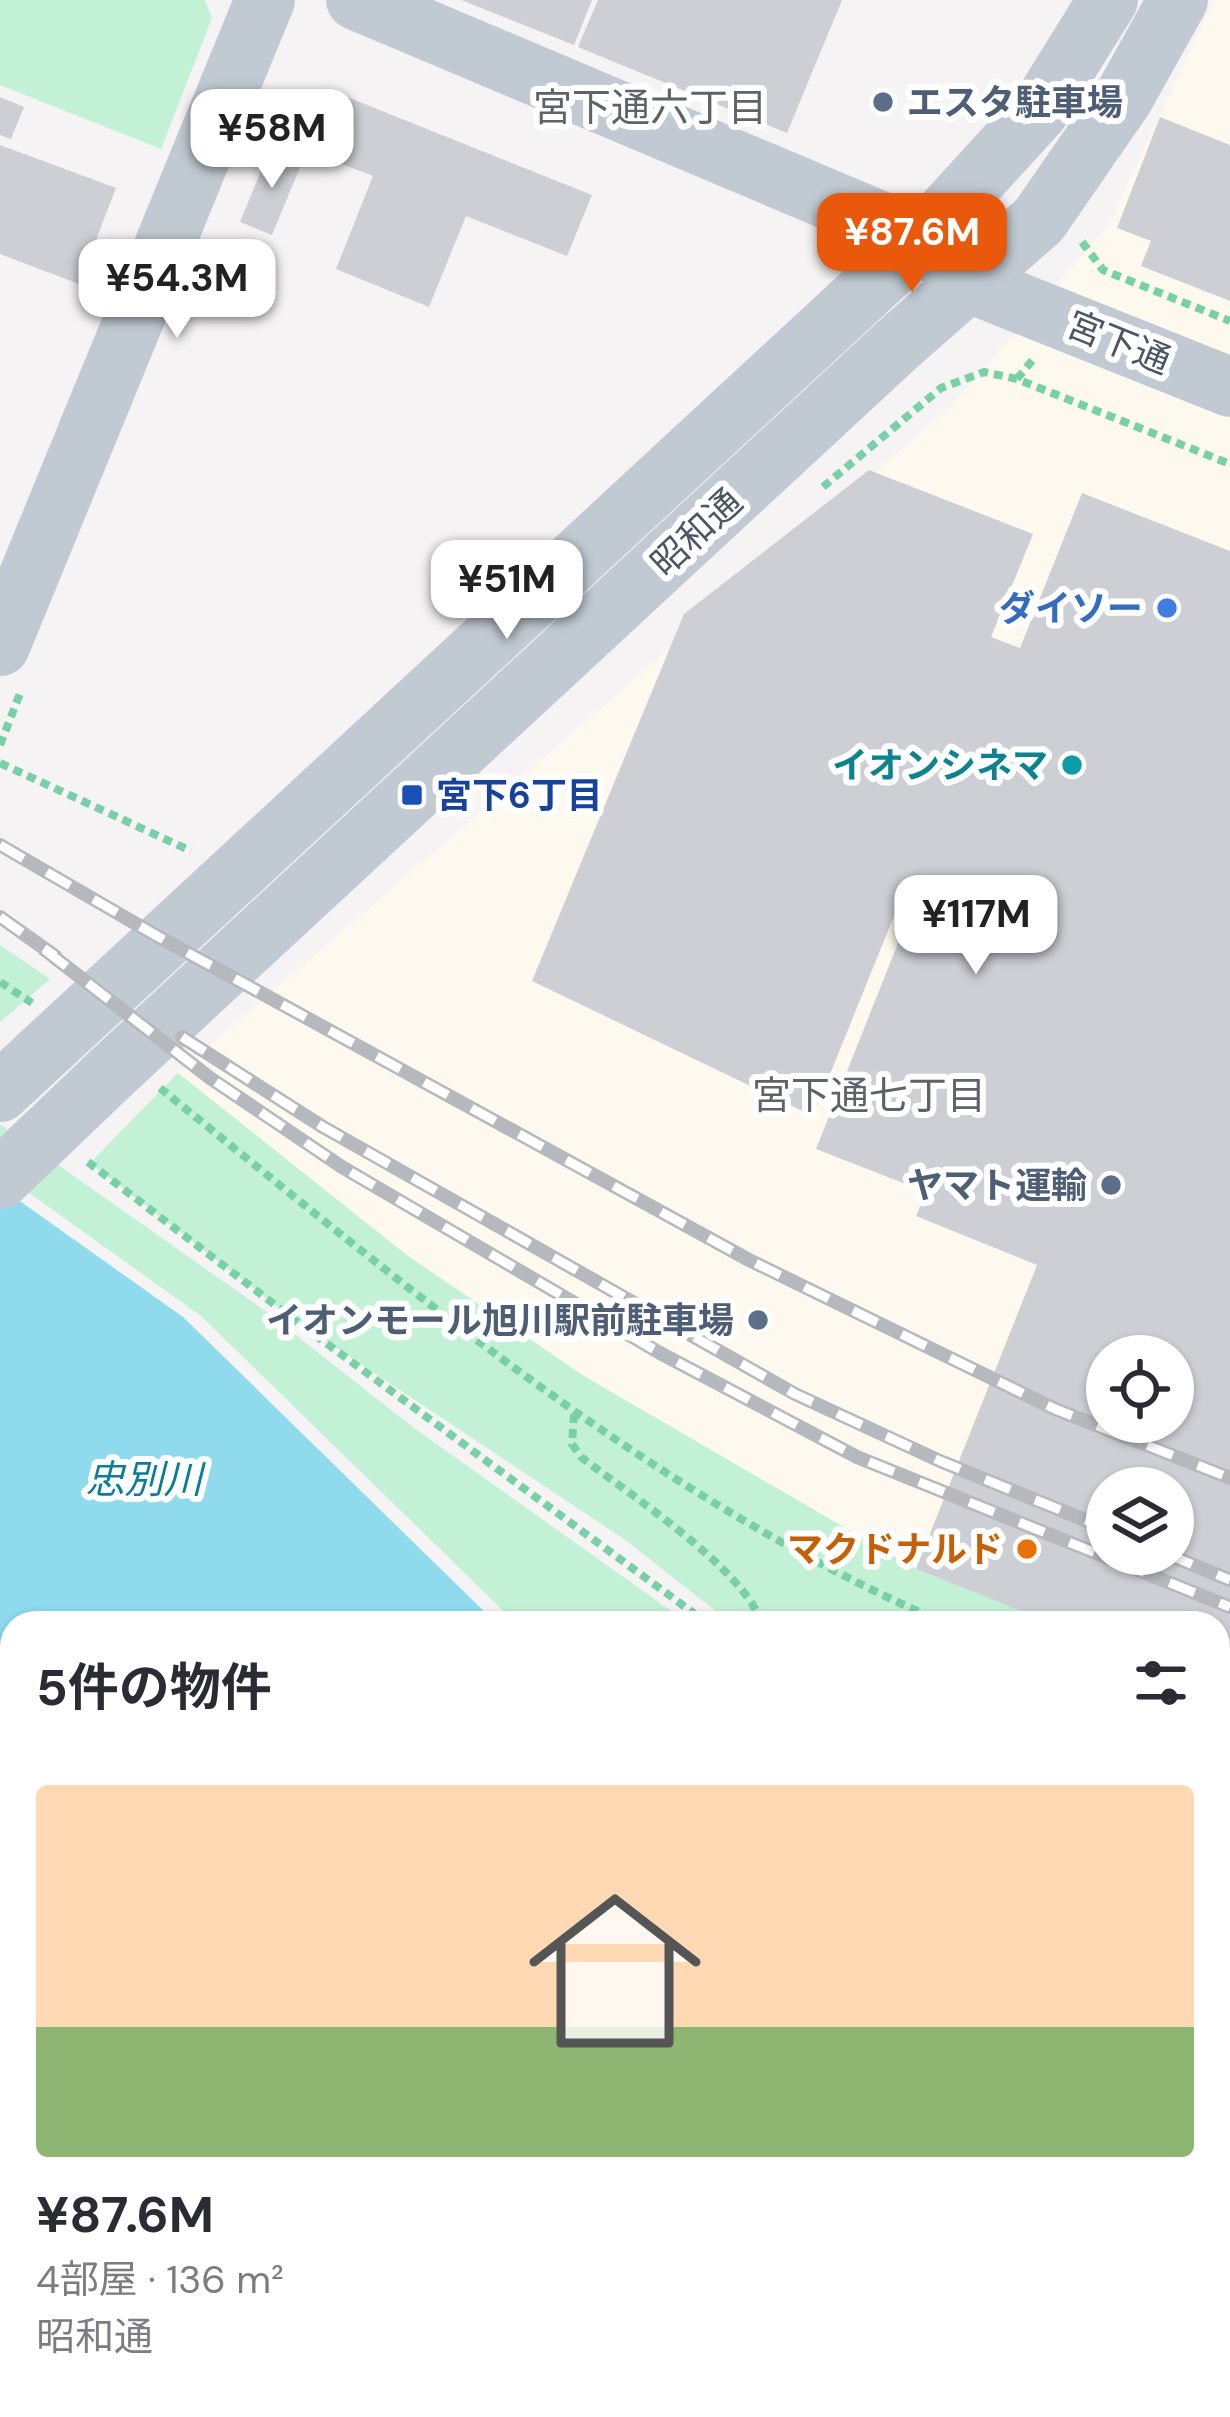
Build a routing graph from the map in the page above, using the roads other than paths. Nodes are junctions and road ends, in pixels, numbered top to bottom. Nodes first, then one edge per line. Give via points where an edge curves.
1 (265, 0) edge
2 (356, 0) edge
3 (1108, 0) edge
4 (1178, 0) edge
5 (922, 238) junction
6 (968, 282) junction
7 (1230, 386) edge
8 (13, 663) edge
9 (0, 1092) edge
10 (0, 1179) edge

1 - 8 street
2 - 5 street, 宮下通
3 - 5 street, 昭和通 via 1039,112
4 - 6 street, 昭和通 via 1124,97 1039,220
5 - 6 street, 宮下通
5 - 9 street, 昭和通 via 52,1022
6 - 7 street, 宮下通
6 - 10 street, 昭和通, bridge via 130,1077

